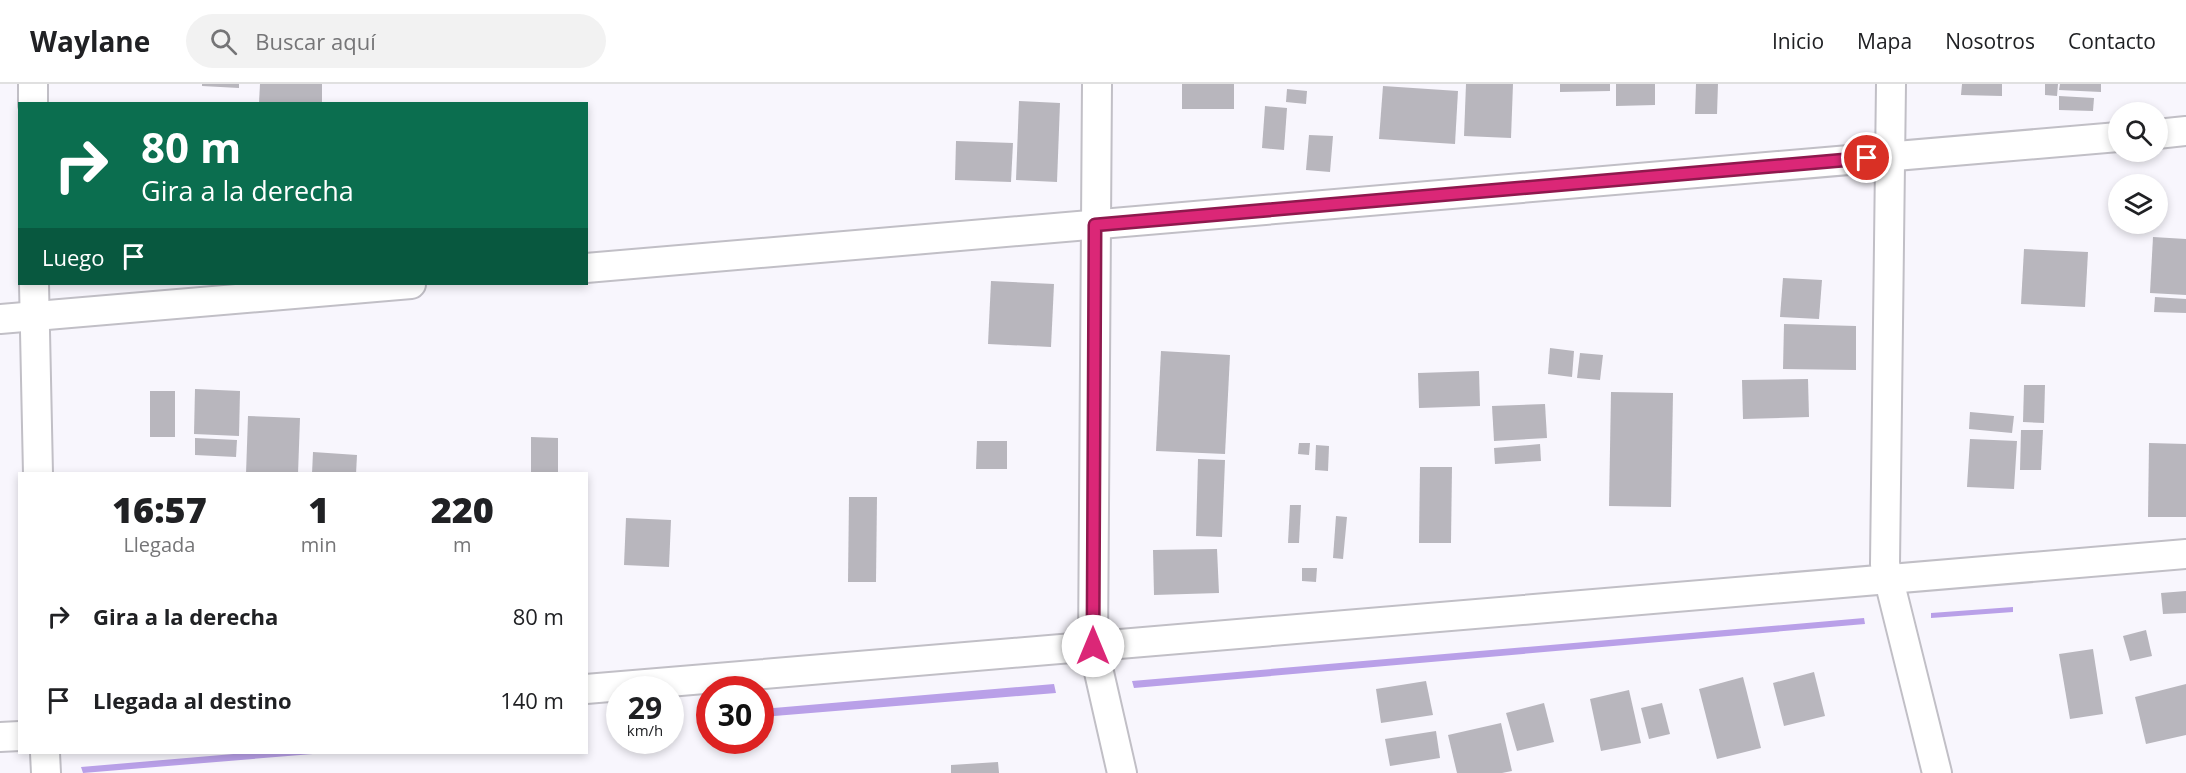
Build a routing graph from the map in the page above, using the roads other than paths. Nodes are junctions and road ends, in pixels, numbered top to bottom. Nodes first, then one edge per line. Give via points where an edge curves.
1 (33, 84) edge
2 (1097, 84) edge
3 (1891, 84) edge
4 (33, 102) edge
5 (2186, 131) edge
6 (2168, 133) edge
7 (2108, 138) edge
8 (1890, 156) junction
9 (1095, 225) junction
10 (588, 268) edge
11 (34, 285) edge
12 (399, 285) edge
13 (34, 316) junction
14 (0, 319) edge
15 (38, 472) edge
16 (2186, 554) edge
17 (1889, 578) junction
18 (1093, 646) junction
19 (588, 688) edge
20 (18, 736) edge
21 (0, 738) edge
22 (45, 754) edge
23 (46, 773) edge
24 (1122, 773) edge
25 (1937, 773) edge

1 - 4 street
2 - 9 street
3 - 8 street
5 - 6 street
7 - 8 street
8 - 9 street
8 - 17 street via 1885,564
9 - 10 street
9 - 18 street
11 - 13 street
12 - 13 street
13 - 14 street
13 - 15 street
16 - 17 street
17 - 18 street
17 - 25 street
18 - 19 street
18 - 24 street
20 - 21 street
22 - 23 street

